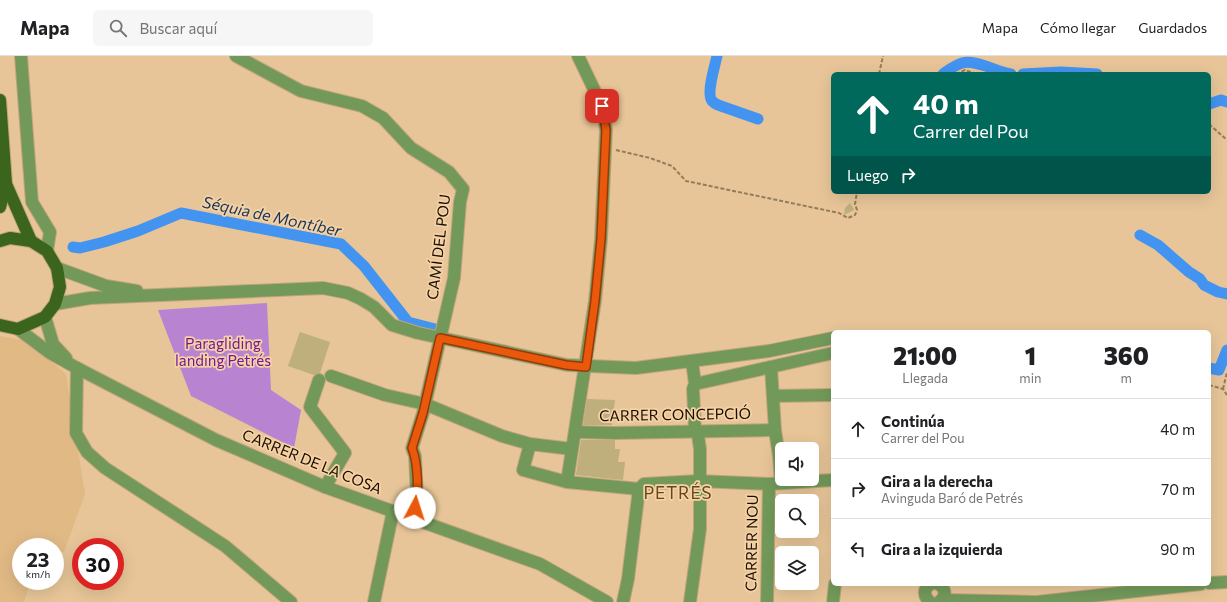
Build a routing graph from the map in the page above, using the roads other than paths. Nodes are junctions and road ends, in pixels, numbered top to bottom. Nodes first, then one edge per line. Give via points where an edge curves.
1 (20, 56) edge
2 (236, 56) edge
3 (578, 56) edge
4 (0, 100) edge
5 (6, 184) junction
6 (0, 207) edge
7 (0, 241) edge
8 (31, 241) junction
9 (46, 251) junction
10 (57, 268) junction
11 (158, 295) junction
12 (55, 304) junction
13 (45, 317) junction
14 (0, 325) edge
15 (18, 329) junction
16 (440, 338) junction
17 (831, 338) edge
18 (831, 353) edge
19 (692, 361) junction
20 (586, 367) junction
21 (771, 367) junction
22 (77, 368) junction
23 (695, 384) junction
24 (831, 395) edge
25 (773, 396) junction
26 (425, 404) junction
27 (695, 430) junction
28 (775, 430) junction
29 (575, 432) junction
30 (777, 442) edge
31 (530, 444) junction
32 (572, 448) junction
33 (831, 480) edge
34 (819, 481) edge
35 (567, 482) junction
36 (701, 482) junction
37 (775, 484) joint
38 (325, 487) junction
39 (639, 489) junction
40 (393, 511) junction
41 (413, 518) junction
42 (1227, 582) edge
43 (1211, 583) edge
44 (835, 586) edge
45 (929, 586) edge
46 (942, 586) edge
47 (1183, 586) edge
48 (287, 600) edge
49 (926, 601) edge
50 (941, 601) edge
51 (1054, 601) edge
52 (374, 602) edge
53 (607, 602) edge
54 (623, 602) edge
55 (690, 602) edge
56 (767, 602) edge
57 (833, 602) edge
58 (1012, 602) edge

1 - 9 street via 32,202 50,232
2 - 16 street, CAMÍ DEL POU via 300,92 362,106 383,118 411,148 449,172 462,189 454,278
3 - 20 street via 602,106 606,130 601,239
4 - 5 main road
5 - 6 main road
5 - 8 main road
7 - 8 main road via 10,238
8 - 9 main road
9 - 10 main road
10 - 11 street via 106,286
10 - 12 main road via 60,288
11 - 12 street via 90,298
11 - 16 street via 323,288 348,293 361,299 374,307 392,326
12 - 13 main road
13 - 15 main road
13 - 22 street, CARRER DE LA COSA via 53,344
14 - 15 main road
15 - 22 street, CARRER DE LA COSA via 50,353
16 - 20 street
16 - 26 street, CAMÍ DEL POU
17 - 19 street via 769,352
18 - 21 street
19 - 20 street via 636,368
19 - 23 street
20 - 29 street
21 - 23 street
21 - 25 street, CARRER NOU
22 - 38 street, CARRER DE LA COSA via 216,440
22 - 48 street via 76,433 87,452 105,468 225,546
23 - 27 street
24 - 25 street
25 - 28 street, CARRER NOU
26 - 31 street via 502,436
26 - 38 street via 385,396 325,378 310,407 345,452
26 - 41 street, CAMÍ DEL POU via 412,448 415,456 417,497
27 - 28 street, CARRER CONCEPCIÓ
27 - 29 street, CARRER CONCEPCIÓ
27 - 36 street via 700,449
28 - 30 street, CARRER NOU
29 - 32 street
31 - 32 street
31 - 35 street via 523,470
32 - 35 street
33 - 34 street
35 - 39 street
36 - 37 street
36 - 39 street via 644,484
36 - 55 street via 700,529
37 - 56 street, CARRER NOU
38 - 40 street, CARRER DE LA COSA
39 - 54 street
40 - 41 street, CARRER DE LA COSA
40 - 52 street
41 - 53 street, CARRER DE LA COSA via 540,564
42 - 43 street
44 - 57 street
45 - 49 street via 925,589
46 - 50 street via 944,592
47 - 51 street
50 - 58 street
51 - 58 street

